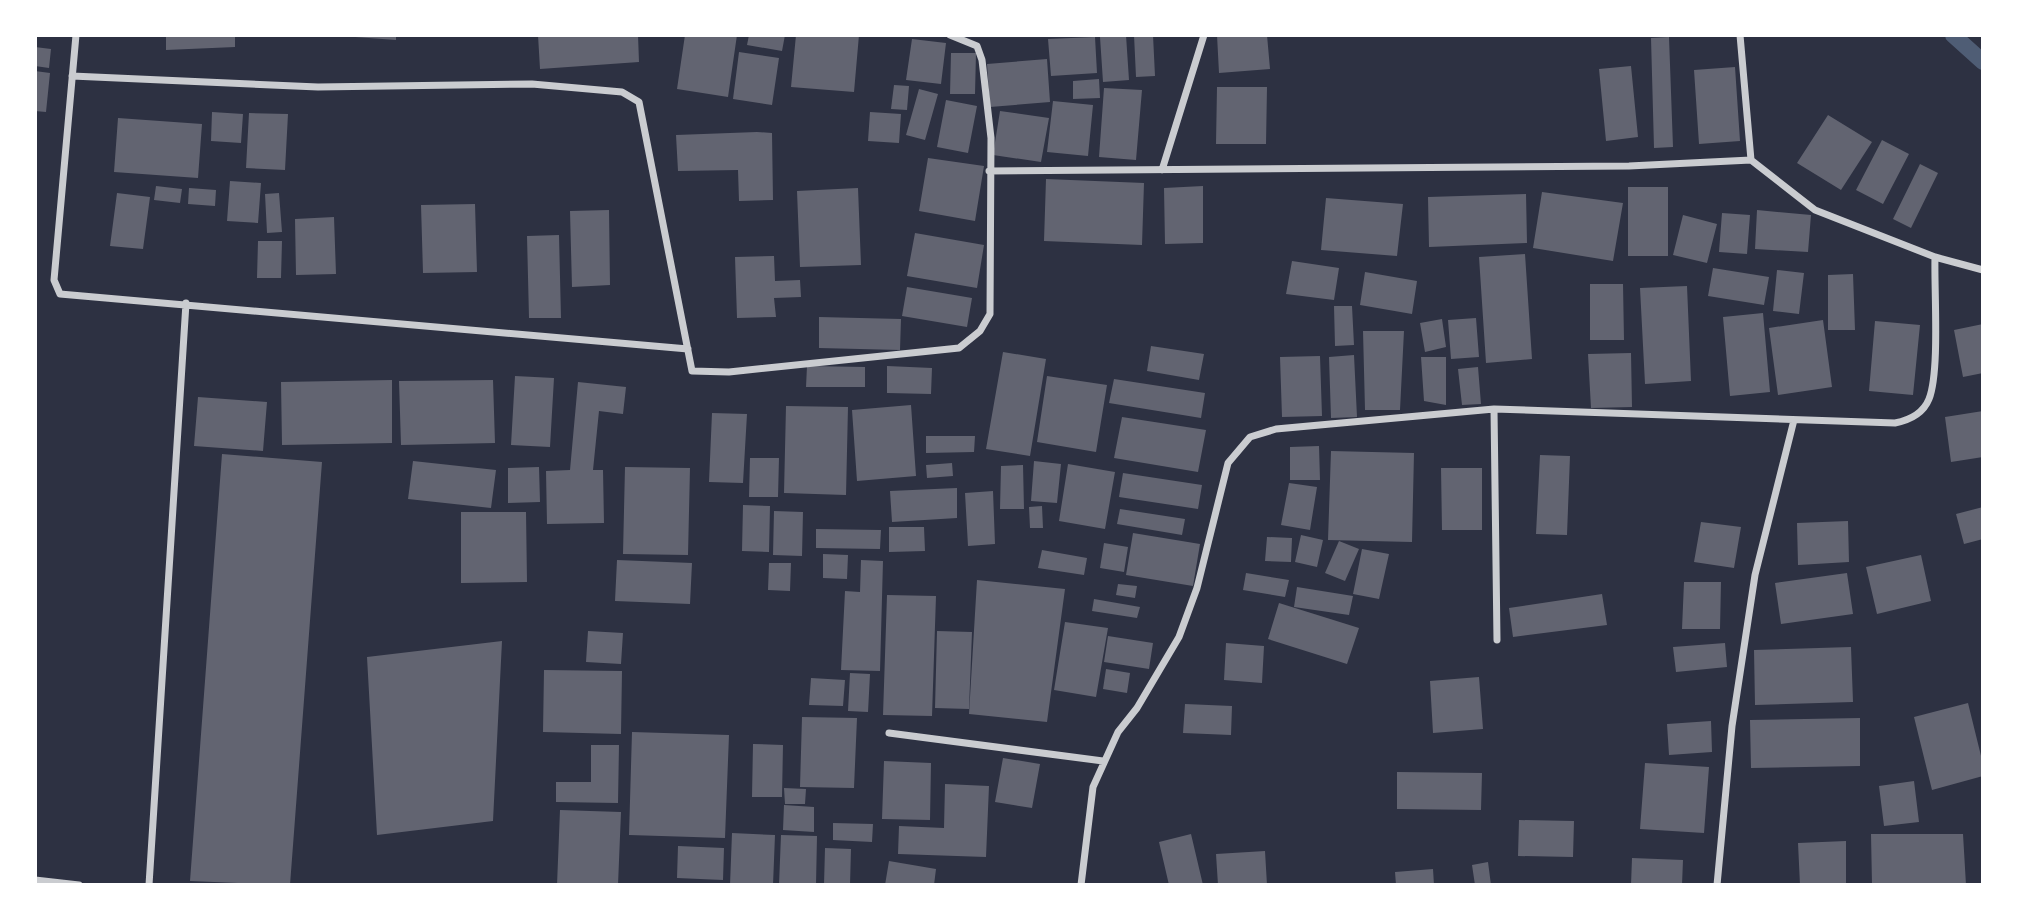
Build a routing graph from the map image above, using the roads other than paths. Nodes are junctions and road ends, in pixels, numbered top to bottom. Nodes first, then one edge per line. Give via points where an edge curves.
1 (76, 35) edge
2 (950, 35) edge
3 (1204, 35) edge
4 (1740, 35) edge
5 (72, 76) junction
6 (1751, 159) junction
7 (1162, 170) junction
8 (989, 171) junction
9 (1935, 257) junction
10 (1983, 270) edge
11 (186, 303) junction
12 (688, 349) junction
13 (1493, 409) junction
14 (1794, 420) junction
15 (1497, 640) dead end
16 (889, 733) dead end
17 (1103, 761) junction
18 (35, 880) edge
19 (79, 885) edge
20 (149, 885) edge
21 (1081, 885) edge
22 (1717, 885) edge

1 - 5 street
2 - 8 street via 977,46 982,60 991,138
3 - 7 street
4 - 6 street
5 - 11 street via 54,280 60,294
5 - 12 street via 318,87 533,84 622,92 639,102
6 - 7 street via 1629,166
6 - 9 street via 1815,209
7 - 8 street
8 - 12 street via 990,314 960,348 729,372 692,371
9 - 10 street
9 - 14 street via 1934,380 1929,401 1919,414 1895,423
11 - 12 street
11 - 20 street
13 - 14 street
13 - 15 street
13 - 17 street via 1276,429 1250,437 1228,463 1197,588 1179,637
14 - 22 street via 1755,575 1732,726
16 - 17 street
17 - 21 street via 1088,818
18 - 19 street

